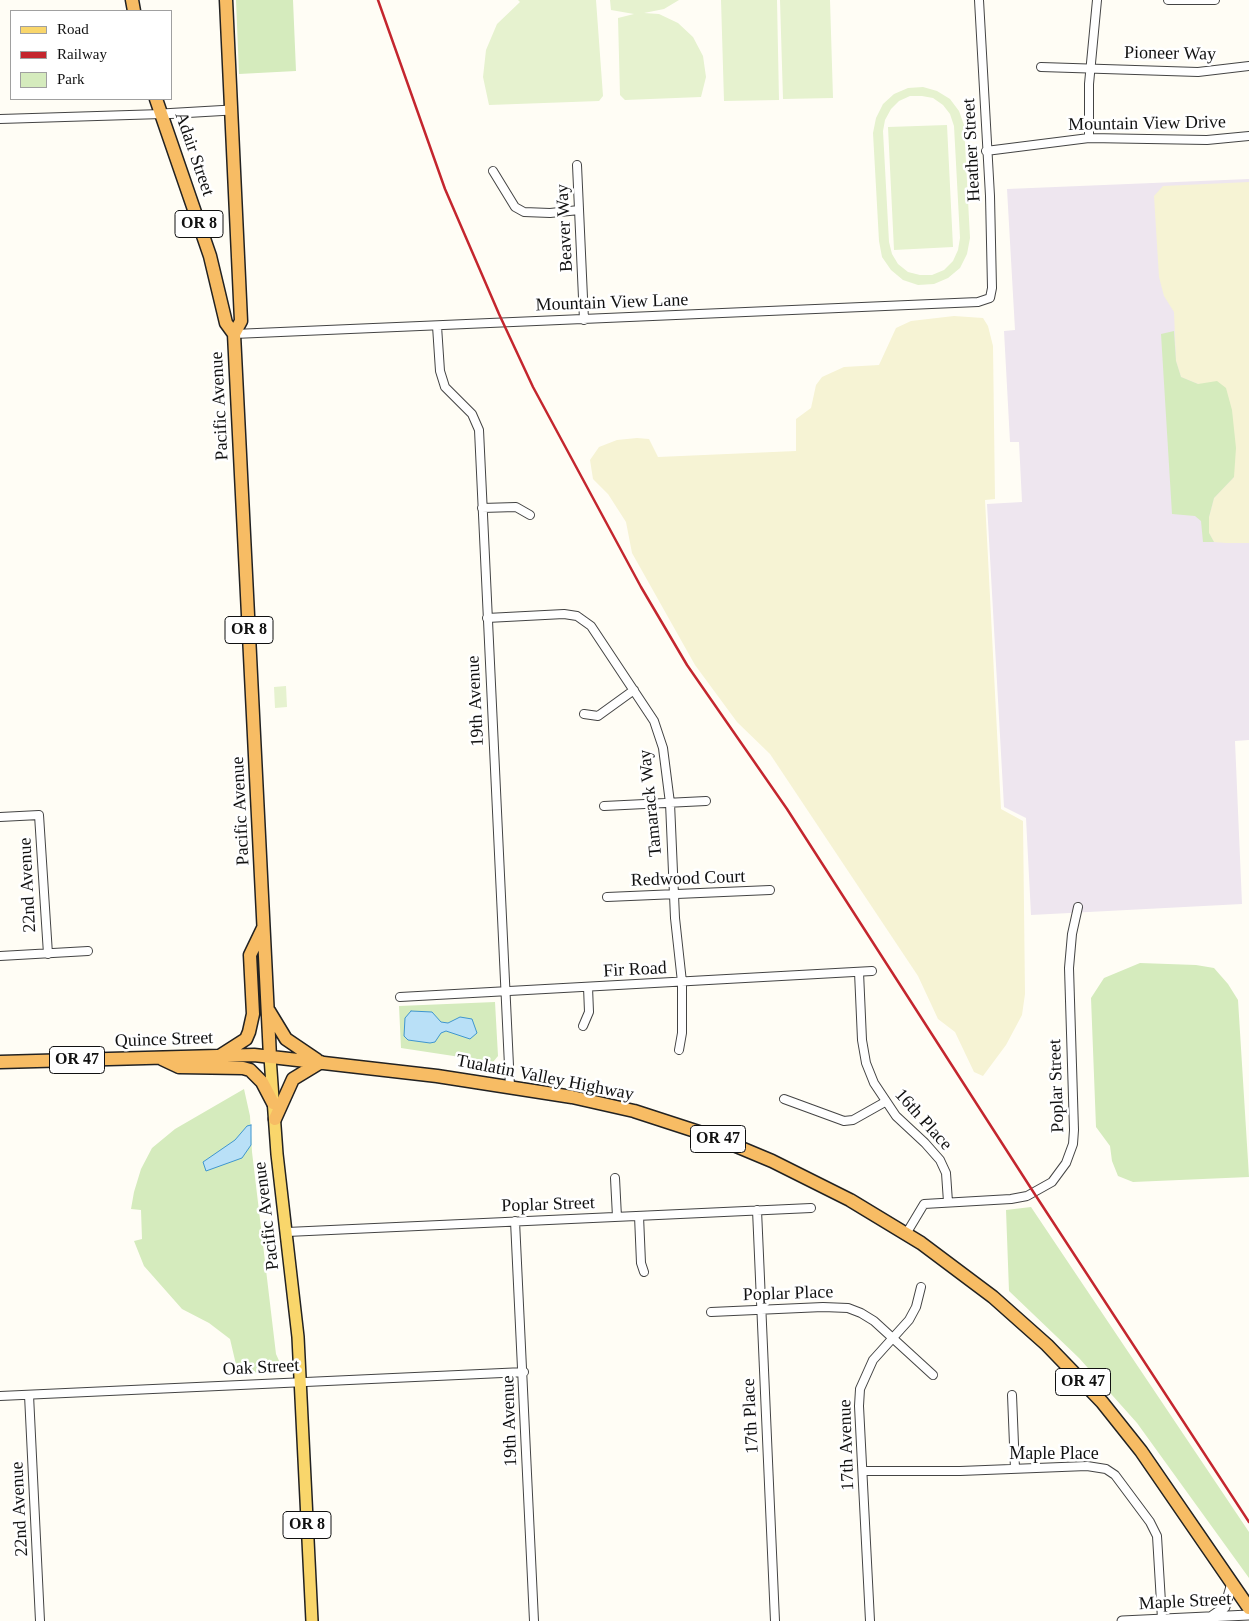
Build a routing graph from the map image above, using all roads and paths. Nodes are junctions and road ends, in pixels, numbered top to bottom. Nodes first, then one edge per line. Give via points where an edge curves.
1 (226, 0) edge
2 (979, 0) edge
3 (1096, 0) edge
4 (1168, 0) edge
5 (1215, 0) edge
6 (1249, 66) edge
7 (1041, 67) dead end
8 (1091, 67) junction
9 (156, 100) edge
10 (231, 110) junction
11 (162, 114) junction
12 (0, 119) edge
13 (1249, 136) edge
14 (1089, 138) junction
15 (986, 151) junction
16 (577, 165) dead end
17 (493, 171) dead end
18 (579, 210) junction
19 (990, 298) joint
20 (584, 320) junction
21 (438, 326) junction
22 (234, 334) junction
23 (482, 508) junction
24 (530, 515) dead end
25 (488, 618) junction
26 (634, 690) junction
27 (584, 714) dead end
28 (706, 801) dead end
29 (670, 803) junction
30 (604, 806) dead end
31 (0, 817) edge
32 (770, 890) dead end
33 (674, 894) junction
34 (607, 897) dead end
35 (1078, 907) dead end
36 (264, 926) junction
37 (88, 951) dead end
38 (48, 954) junction
39 (0, 956) edge
40 (872, 971) dead end
41 (859, 972) junction
42 (682, 982) junction
43 (588, 987) junction
44 (506, 992) junction
45 (400, 997) dead end
46 (268, 1011) junction
47 (583, 1026) dead end
48 (679, 1050) dead end
49 (221, 1056) junction
50 (160, 1057) junction
51 (270, 1057) junction
52 (0, 1062) edge
53 (321, 1062) junction
54 (510, 1087) junction
55 (784, 1099) dead end
56 (273, 1102) junction
57 (885, 1102) junction
58 (275, 1120) junction
59 (615, 1178) dead end
60 (948, 1202) junction
61 (811, 1208) dead end
62 (757, 1210) junction
63 (639, 1216) junction
64 (616, 1217) junction
65 (515, 1221) junction
66 (287, 1232) junction
67 (906, 1234) junction
68 (644, 1272) dead end
69 (921, 1286) dead end
70 (762, 1309) junction
71 (711, 1312) dead end
72 (892, 1338) junction
73 (524, 1372) junction
74 (933, 1375) dead end
75 (301, 1381) junction
76 (29, 1395) junction
77 (1012, 1395) dead end
78 (0, 1396) edge
79 (1015, 1469) junction
80 (863, 1471) junction
81 (1232, 1583) junction
82 (1249, 1608) edge
83 (1249, 1615) edge
84 (1212, 1617) junction
85 (1162, 1619) junction
86 (40, 1621) edge
87 (312, 1621) edge
88 (534, 1621) edge
89 (775, 1621) edge
90 (870, 1621) edge
91 (1122, 1621) edge

1 - 10 highway, Pacific Avenue / OR 8
2 - 15 street, Heather Street
3 - 8 street
4 - 5 street
6 - 8 street, Pioneer Way via 1198,72
7 - 8 street, Pioneer Way
8 - 14 street
9 - 11 highway, Adair Street / OR 8
10 - 11 street
10 - 22 highway, Pacific Avenue / OR 8 via 241,321
11 - 12 street
11 - 22 highway, Adair Street / OR 8 via 210,256 226,323
13 - 14 street, Mountain View Drive via 1207,140
14 - 15 street, Mountain View Drive
15 - 19 street, Heather Street
16 - 18 street, Beaver Way
17 - 18 street via 515,207 524,212
18 - 20 street, Beaver Way
19 - 20 street, Mountain View Lane via 978,302
20 - 21 street, Mountain View Lane
21 - 22 street, Mountain View Lane
21 - 23 street, 19th Avenue via 440,371 445,387 472,414 478,430
22 - 36 highway, Pacific Avenue / OR 8
23 - 24 street via 516,508
23 - 25 street, 19th Avenue
25 - 26 street, Tamarack Way via 577,616 591,626
25 - 44 street, 19th Avenue
26 - 27 street via 598,716
26 - 29 street, Tamarack Way via 654,721 663,748
28 - 29 street
29 - 30 street
29 - 33 street, Tamarack Way
31 - 38 street, 22nd Avenue via 39,815
32 - 33 street, Redwood Court
33 - 34 street, Redwood Court
33 - 42 street, Tamarack Way
35 - 60 street, Poplar Street via 1069,954 1074,1130 1066,1163 1052,1182 1027,1196 1012,1200
36 - 46 highway, Pacific Avenue / OR 8
36 - 49 highway via 250,955 253,1014 250,1032 246,1039
37 - 38 street
38 - 39 street
40 - 41 street, Fir Road
41 - 42 street, Fir Road
41 - 57 street, 16th Place via 866,1063
42 - 43 street, Fir Road
42 - 48 street, Tamarack Way
43 - 44 street, Fir Road
43 - 47 street via 589,1012
44 - 45 street, Fir Road
44 - 54 street, 19th Avenue
46 - 51 highway, Pacific Avenue / OR 8
46 - 53 highway via 286,1039
49 - 50 highway, Quince Street / OR 47
49 - 51 highway, Quince Street / OR 47
50 - 52 highway, Quince Street / OR 47
50 - 56 highway via 179,1067 224,1066 250,1070 262,1082
51 - 53 highway, Tualatin Valley Highway / OR 47
51 - 56 main road, Pacific Avenue / OR 8
53 - 54 highway, Tualatin Valley Highway / OR 47
53 - 58 highway via 293,1079
54 - 67 highway, Tualatin Valley Highway / OR 47 via 627,1110 718,1138 819,1184
55 - 57 street via 844,1121 853,1120
56 - 58 main road, Pacific Avenue / OR 8
57 - 60 street, 16th Place via 940,1160 946,1173
58 - 66 main road, Pacific Avenue / OR 8
59 - 64 street
60 - 67 street, Poplar Street via 924,1204
61 - 62 street, Poplar Street
62 - 63 street, Poplar Street
62 - 70 street, 17th Place
63 - 64 street, Poplar Street
63 - 68 street
64 - 65 street, Poplar Street
65 - 66 street, Poplar Street
65 - 73 street, 19th Avenue
66 - 75 main road, Pacific Avenue / OR 8
67 - 81 highway, Tualatin Valley Highway / OR 47 via 952,1265 1020,1321 1102,1402 1162,1478
69 - 72 street, 17th Avenue via 913,1314
70 - 71 street, Poplar Place
70 - 72 street, Poplar Place via 848,1308 862,1313
70 - 89 street, 17th Place
72 - 74 street, Poplar Place
72 - 80 street, 17th Avenue via 873,1360 860,1389
73 - 75 street, Oak Street
73 - 88 street, 19th Avenue
75 - 76 street, Oak Street
75 - 87 main road, Pacific Avenue / OR 8
76 - 78 street, Oak Street
76 - 86 street, 22nd Avenue
77 - 79 street
79 - 80 street, Maple Place
79 - 85 street, Maple Place via 1095,1466 1115,1475 1157,1536
80 - 90 street, 17th Avenue
81 - 82 highway, Tualatin Valley Highway / OR 47
81 - 84 street via 1225,1607
83 - 84 street, Maple Street
84 - 85 street, Maple Street
85 - 91 street, Maple Street

